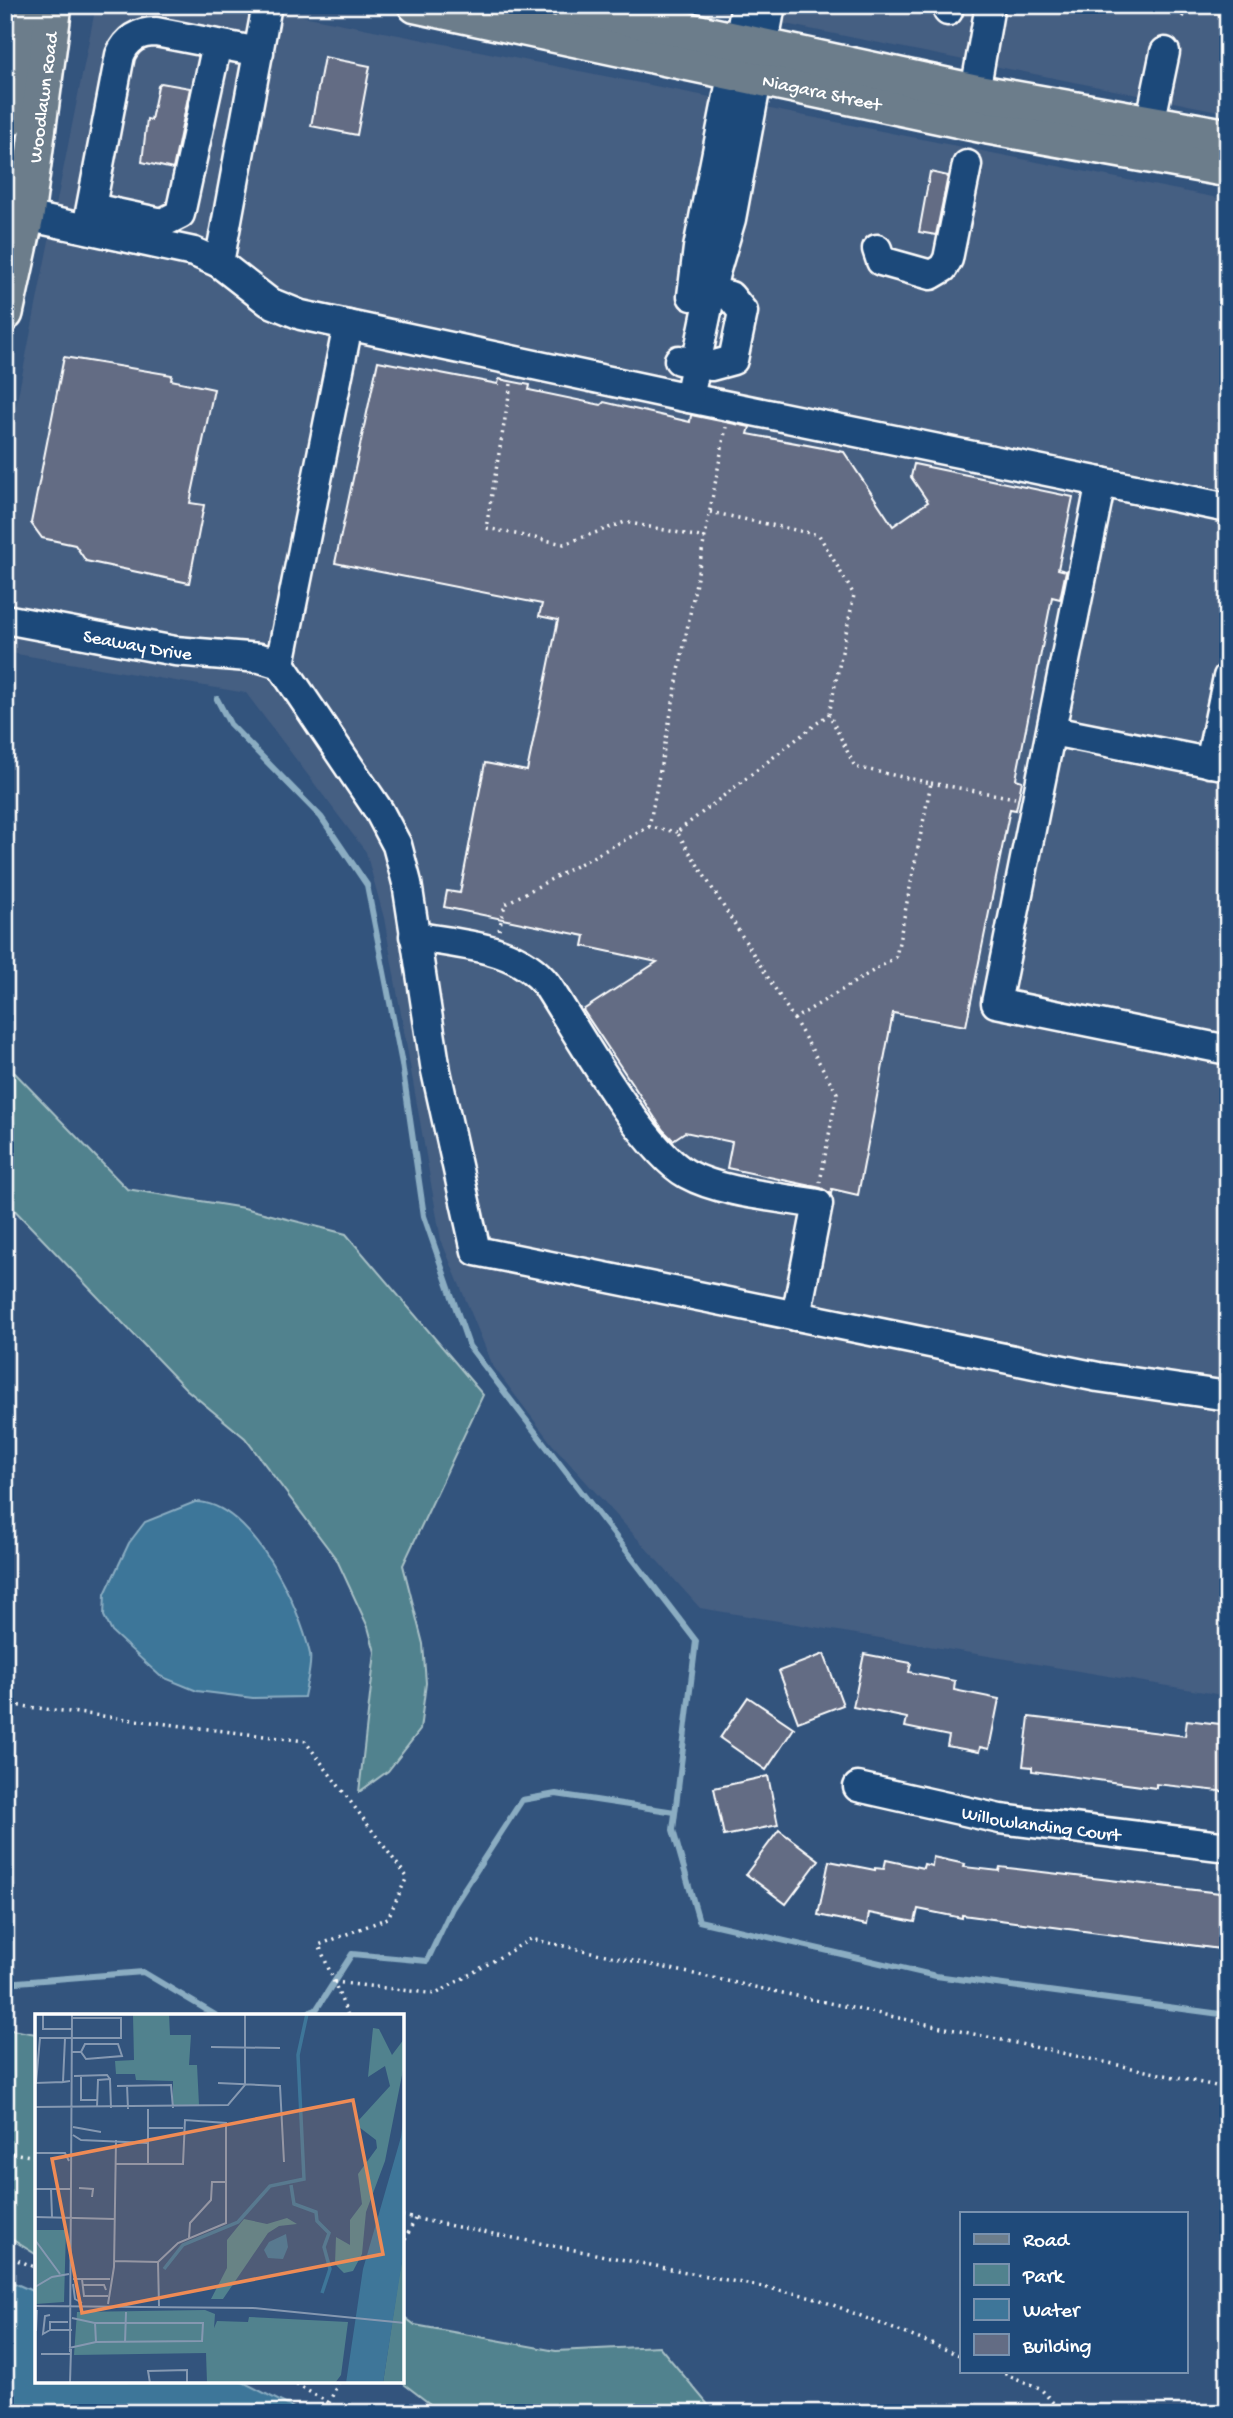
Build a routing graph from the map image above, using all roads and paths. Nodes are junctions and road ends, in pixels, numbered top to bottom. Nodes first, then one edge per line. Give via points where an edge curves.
1 (24, 5) edge
2 (54, 5) edge
3 (74, 5) edge
4 (267, 5) edge
5 (416, 5) edge
6 (569, 5) edge
7 (746, 5) edge
8 (771, 5) edge
9 (990, 5) edge
10 (1191, 5) edge
11 (1182, 18) dead end
12 (217, 44) junction
13 (1165, 51) dead end
14 (259, 52) junction
15 (748, 60) junction
16 (975, 92) junction
17 (5, 121) edge
18 (1150, 124) junction
19 (1228, 135) edge
20 (35, 150) junction
21 (967, 164) dead end
22 (1228, 169) edge
23 (26, 216) junction
24 (89, 218) junction
25 (877, 249) dead end
26 (219, 263) junction
27 (5, 313) edge
28 (348, 325) junction
29 (517, 361) junction
30 (688, 362) junction
31 (681, 397) junction
32 (729, 407) junction
33 (1101, 482) junction
34 (1228, 508) edge
35 (710, 512) junction
36 (705, 538) junction
37 (5, 619) edge
38 (275, 662) junction
39 (1228, 677) edge
40 (829, 714) junction
41 (1052, 731) junction
42 (1219, 764) edge
43 (932, 783) junction
44 (1037, 802) junction
45 (649, 827) junction
46 (677, 832) junction
47 (414, 936) junction
48 (493, 951) junction
49 (794, 1019) junction
50 (1228, 1050) edge
51 (818, 1204) junction
52 (796, 1316) junction
53 (1228, 1396) edge
54 (5, 1704) edge
55 (858, 1787) dead end
56 (1228, 1847) edge
57 (334, 1982) junction
58 (348, 2014) edge
59 (1228, 2085) edge
60 (5, 2152) edge
61 (35, 2157) edge
62 (404, 2216) edge
63 (415, 2219) junction
64 (404, 2242) edge
65 (5, 2255) edge
66 (35, 2267) edge
67 (960, 2355) edge
68 (1000, 2372) edge
69 (294, 2383) edge
70 (338, 2383) edge
71 (329, 2403) junction
72 (347, 2413) edge
73 (1062, 2413) edge

1 - 17 main road, Woodlawn Road
2 - 20 main road, Woodlawn Road
3 - 20 main road
4 - 14 street
5 - 15 main road, Niagara Street
6 - 15 main road, Niagara Street
7 - 15 street
8 - 15 street
9 - 16 street
10 - 11 path
12 - 14 street
12 - 24 street via 180,214 162,223
12 - 24 street via 150,32 125,45
13 - 18 street
14 - 26 street
15 - 16 main road, Niagara Street
15 - 22 main road, Niagara Street via 988,127
15 - 30 street
15 - 30 street via 731,219
16 - 18 main road, Niagara Street
18 - 19 main road, Niagara Street
20 - 23 main road, Woodlawn Road
21 - 25 street via 943,268 931,275 881,261
23 - 24 street
23 - 27 main road, Woodlawn Road
24 - 26 street
26 - 28 street via 269,302 301,315
28 - 29 street
28 - 38 street
29 - 31 street
29 - 36 path via 486,528 564,544 625,522
30 - 31 street
31 - 32 street
32 - 33 street
32 - 35 path
33 - 34 street
33 - 41 street
35 - 36 path
35 - 40 path via 819,535 854,595
36 - 45 path
37 - 38 street, Seaway Drive via 175,651
38 - 47 street via 367,793 397,845
39 - 42 street
40 - 43 path via 855,767
40 - 46 path
41 - 42 street
41 - 44 street
43 - 44 path
43 - 49 path via 896,957
44 - 50 street via 996,1003
45 - 46 path
45 - 48 path via 505,904
46 - 49 path
47 - 48 street
47 - 52 street via 436,1071 476,1251
48 - 51 street via 518,959 543,979 654,1147 672,1165 710,1183
49 - 51 path via 837,1093
51 - 52 street
52 - 53 street via 1098,1377
54 - 57 path via 305,1741 407,1877 388,1918 318,1945
55 - 56 street, Willowlanding Court via 1000,1819
57 - 58 path
57 - 59 path via 436,1994 531,1939
60 - 61 path
62 - 63 path
63 - 64 path
63 - 67 path via 813,2297
65 - 66 path
68 - 73 path via 1040,2388
69 - 71 path
70 - 71 path
71 - 72 path

